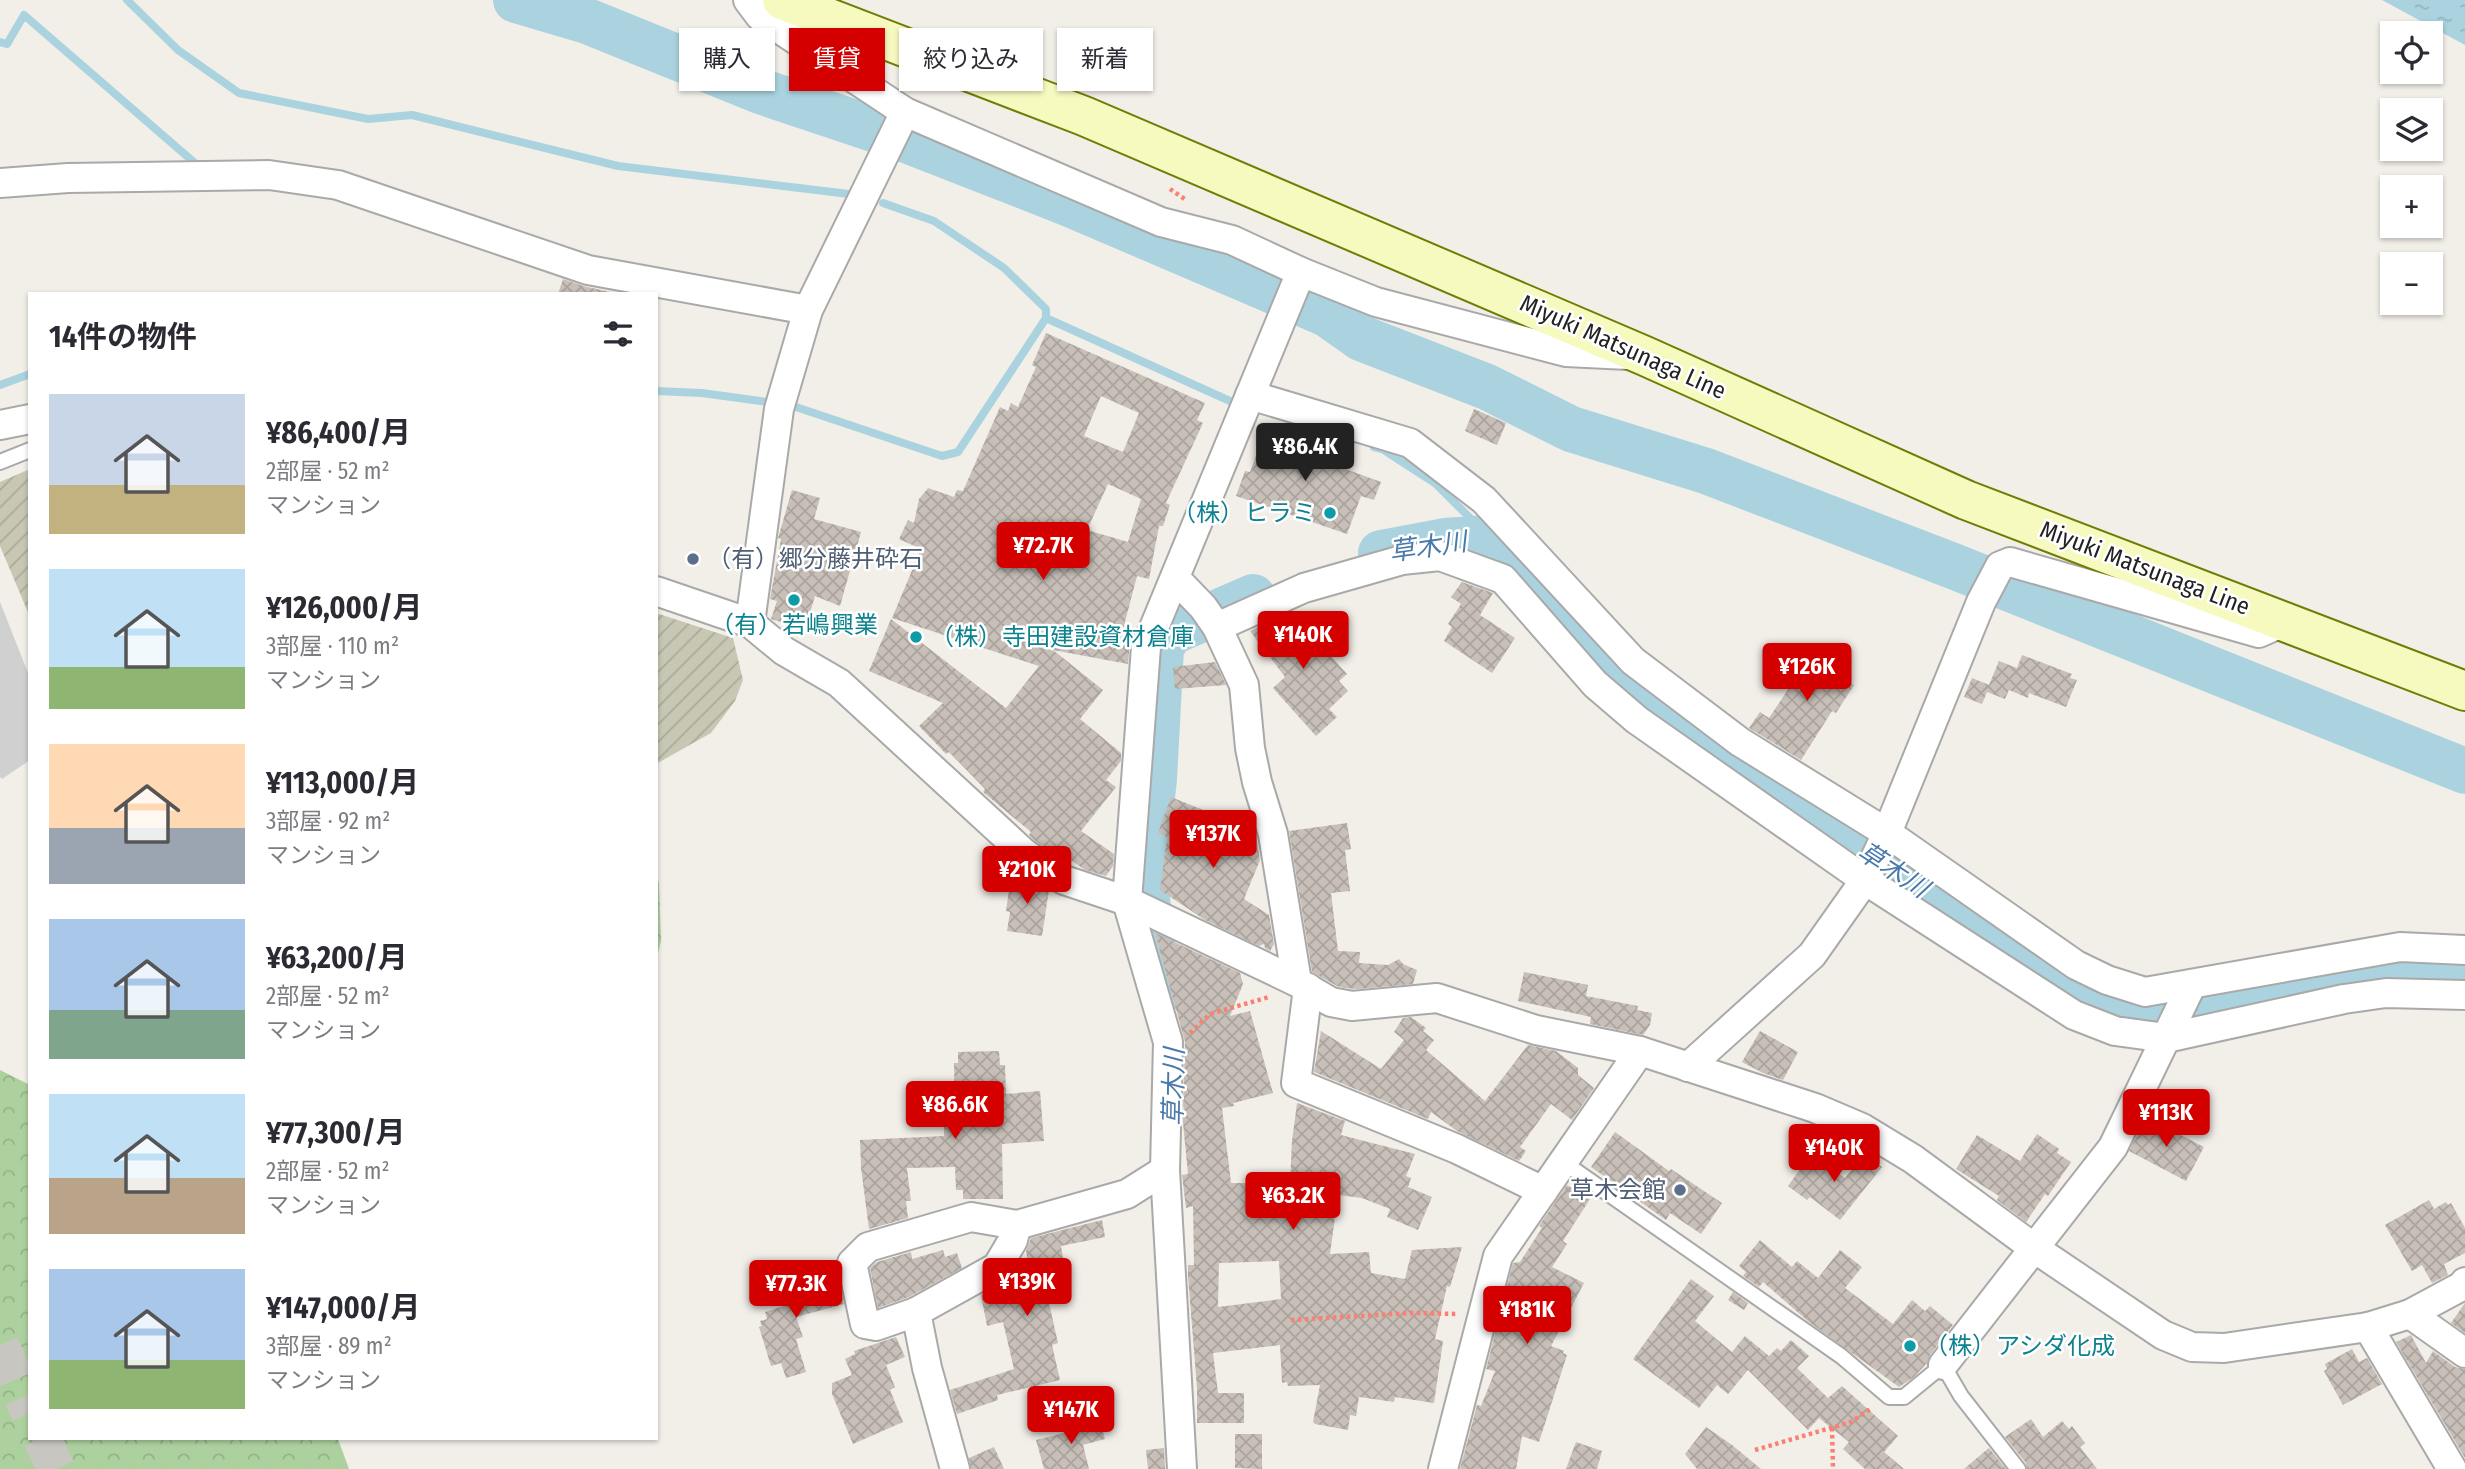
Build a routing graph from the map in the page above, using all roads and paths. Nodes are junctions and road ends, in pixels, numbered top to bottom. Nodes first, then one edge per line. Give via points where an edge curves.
1 (748, 0) edge
2 (782, 0) edge
3 (902, 119) junction
4 (0, 183) edge
5 (1293, 290) junction
6 (808, 310) junction
7 (1645, 356) junction
8 (1246, 404) junction
9 (28, 419) edge
10 (0, 425) edge
11 (28, 451) edge
12 (0, 462) edge
13 (1175, 578) junction
14 (658, 592) edge
15 (1210, 618) junction
16 (2286, 621) junction
17 (750, 623) junction
18 (2465, 691) edge
19 (1885, 838) junction
20 (1868, 874) junction
21 (1141, 908) junction
22 (2465, 950) edge
23 (1302, 985) junction
24 (2189, 991) junction
25 (2465, 995) edge
26 (2168, 1034) junction
27 (1184, 1040) dead end
28 (1640, 1051) junction
29 (1688, 1067) junction
30 (1563, 1162) junction
31 (1165, 1170) junction
32 (1543, 1191) junction
33 (1017, 1225) junction
34 (2034, 1248) junction
35 (2465, 1282) edge
36 (916, 1312) junction
37 (1484, 1314) junction
38 (2410, 1314) junction
39 (1291, 1320) dead end
40 (2368, 1327) junction
41 (2465, 1353) edge
42 (1943, 1365) junction
43 (1889, 1397) junction
44 (1832, 1428) junction
45 (1755, 1450) dead end
46 (955, 1469) edge
47 (1182, 1469) edge
48 (1443, 1469) edge
49 (1833, 1469) edge
50 (2018, 1469) edge
51 (2452, 1469) edge

1 - 3 street via 760,16
2 - 7 main road, Miyuki Matsunaga Line via 1084,116
3 - 5 street via 1161,222 1232,240
3 - 6 street
4 - 6 street via 269,175 338,185 588,270
5 - 7 street via 1376,302 1566,352
5 - 8 street
6 - 17 street via 779,409
7 - 16 main road, Miyuki Matsunaga Line via 1965,500
8 - 13 street
8 - 19 street via 1410,443 1484,500 1633,661 1740,742
9 - 10 street
11 - 12 lane
13 - 15 street
13 - 21 street via 1146,647
14 - 17 street
15 - 20 street via 1402,560 1440,556 1503,579 1595,684 1637,720 1738,793
15 - 23 street via 1244,685 1250,748 1273,834
16 - 18 main road, Miyuki Matsunaga Line
16 - 19 street via 2259,633 2010,562 2000,566
17 - 21 street via 784,652 839,683 1024,853 1064,880
19 - 20 street
19 - 24 street via 2076,965 2145,992
20 - 26 street via 2074,1015 2116,1031
20 - 29 street via 1812,955
21 - 23 street
21 - 31 street via 1168,1042
22 - 24 street via 2400,947
23 - 27 path via 1210,1014
23 - 28 street via 1331,1002 1352,1006 1437,998 1536,1030
23 - 32 street via 1296,1083 1457,1149
24 - 26 street
25 - 26 street via 2386,993
26 - 34 street via 2113,1147
28 - 29 street
28 - 30 street
29 - 34 street via 1862,1128 1913,1159
30 - 32 street
30 - 43 lane via 1841,1356
31 - 33 street via 1127,1194
31 - 47 street
32 - 37 street via 1498,1256
33 - 36 street via 997,1268
33 - 36 street via 971,1217 868,1247 852,1263 864,1324 876,1326
34 - 40 street via 2163,1335 2192,1347 2224,1348
34 - 42 street
35 - 38 street
36 - 46 street
37 - 39 path
37 - 48 street
38 - 40 street
38 - 41 street
40 - 51 street
42 - 43 lane via 1904,1396
42 - 50 lane via 1961,1396
43 - 44 path via 1851,1422
44 - 45 path
44 - 49 path

